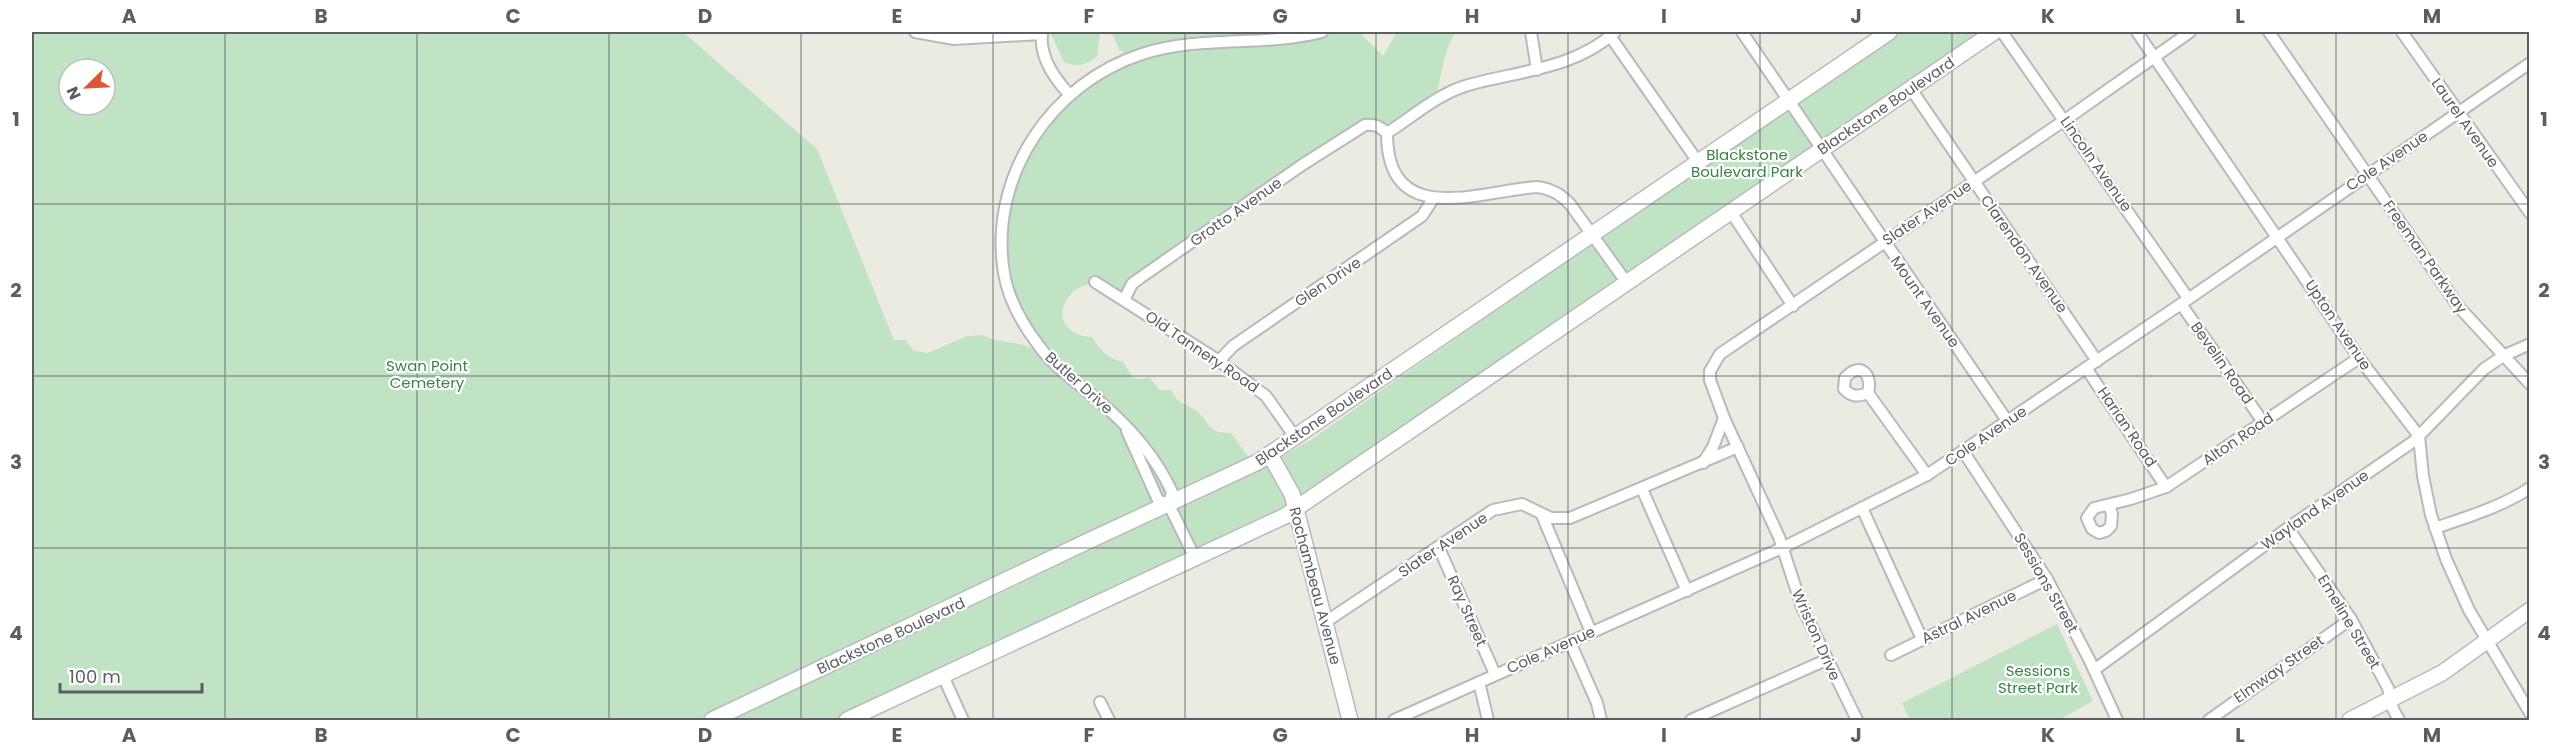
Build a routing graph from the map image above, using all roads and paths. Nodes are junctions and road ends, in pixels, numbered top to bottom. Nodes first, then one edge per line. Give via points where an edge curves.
1 (915, 32) edge
2 (1322, 32) edge
3 (1531, 32) edge
4 (1742, 32) edge
5 (1994, 32) edge
6 (2002, 32) edge
7 (2137, 32) edge
8 (2190, 32) edge
9 (2269, 32) edge
10 (2402, 32) edge
11 (1042, 33) edge
12 (1882, 33) edge
13 (1613, 34) edge
14 (2154, 57) junction
15 (2529, 63) edge
16 (1537, 70) junction
17 (1911, 89) junction
18 (1070, 94) junction
19 (1787, 101) junction
20 (2457, 113) junction
21 (2065, 120) junction
22 (1387, 133) junction
23 (1821, 151) junction
24 (1698, 162) junction
25 (2367, 174) junction
26 (1974, 182) junction
27 (1433, 199) junction
28 (1731, 212) junction
29 (2529, 213) edge
30 (1592, 234) junction
31 (2277, 237) junction
32 (1884, 242) junction
33 (1095, 282) dead end
34 (1627, 283) junction
35 (1124, 300) junction
36 (2185, 301) junction
37 (1793, 306) junction
38 (2529, 344) edge
39 (2503, 356) junction
40 (2359, 358) junction
41 (1219, 361) junction
42 (2097, 361) junction
43 (2086, 368) junction
44 (2529, 384) edge
45 (1868, 393) dead end
46 (1724, 417) junction
47 (2008, 422) junction
48 (2263, 422) junction
49 (1123, 423) junction
50 (2419, 436) junction
51 (1295, 437) junction
52 (1738, 447) junction
53 (1964, 451) junction
54 (1270, 455) junction
55 (1703, 463) junction
56 (1927, 475) junction
57 (2166, 487) junction
58 (2529, 488) edge
59 (1642, 489) junction
60 (1169, 505) junction
61 (2109, 505) dead end
62 (1862, 508) junction
63 (1295, 509) junction
64 (1542, 515) junction
65 (2288, 528) junction
66 (2435, 528) junction
67 (1438, 548) junction
68 (1782, 548) junction
69 (1195, 558) junction
70 (2047, 579) junction
71 (1687, 591) junction
72 (2529, 610) edge
73 (2351, 619) junction
74 (1324, 623) junction
75 (1591, 632) junction
76 (1922, 639) junction
77 (2487, 640) junction
78 (1570, 642) junction
79 (1891, 655) dead end
80 (1826, 660) junction
81 (2094, 670) junction
82 (1495, 674) junction
83 (942, 676) junction
84 (1479, 682) junction
85 (2391, 700) junction
86 (1100, 702) dead end
87 (2529, 713) edge
88 (1704, 718) edge
89 (712, 720) edge
90 (848, 720) edge
91 (963, 720) edge
92 (1109, 720) edge
93 (1350, 720) edge
94 (1394, 720) edge
95 (1488, 720) edge
96 (1600, 720) edge
97 (1691, 720) edge
98 (1857, 720) edge
99 (2117, 720) edge
100 (2209, 720) edge
101 (2350, 720) edge
102 (2399, 720) edge

1 - 11 street via 954,39
2 - 18 street, Butler Drive via 1281,40 1159,49 1117,63
3 - 16 street
4 - 19 street, Mount Avenue
5 - 17 main road, Blackstone Boulevard
6 - 21 street, Lincoln Avenue
7 - 14 street, Upton Avenue
8 - 14 street, Slater Avenue
9 - 25 street, Freeman Parkway
10 - 20 street, Laurel Avenue
11 - 18 street via 1042,54
12 - 19 main road, Blackstone Boulevard
13 - 16 street via 1560,63
13 - 24 street
14 - 21 street, Slater Avenue
14 - 31 street, Upton Avenue
15 - 20 street, Cole Avenue
16 - 22 street via 1465,86
17 - 23 main road, Blackstone Boulevard
17 - 26 street, Clarendon Avenue
18 - 49 street, Butler Drive via 1032,139 1017,171 1004,221 1004,275 1020,315 1040,347 1053,363
19 - 23 street, Mount Avenue
19 - 24 main road, Blackstone Boulevard
20 - 25 street, Cole Avenue
20 - 29 street, Laurel Avenue
21 - 26 street, Slater Avenue
21 - 36 street, Lincoln Avenue
22 - 27 street via 1387,150 1394,172 1419,195
22 - 35 street, Grotto Avenue via 1372,124 1355,131 1140,278
23 - 28 main road, Blackstone Boulevard
23 - 32 street, Mount Avenue
24 - 30 main road, Blackstone Boulevard
25 - 31 street, Cole Avenue
25 - 39 street, Freeman Parkway via 2458,306
26 - 32 street, Slater Avenue
26 - 42 street, Clarendon Avenue
27 - 30 street via 1524,188 1552,189 1570,204
27 - 41 street, Glen Drive via 1422,216 1233,346
28 - 34 main road, Blackstone Boulevard
28 - 37 street
30 - 34 street
30 - 51 main road, Blackstone Boulevard
31 - 36 street, Cole Avenue
31 - 40 street, Upton Avenue
32 - 37 street, Slater Avenue
32 - 47 street, Mount Avenue
33 - 35 street, Old Tannery Road
34 - 63 main road, Blackstone Boulevard
35 - 41 street, Old Tannery Road
36 - 42 street, Cole Avenue
36 - 48 street, Bevelin Road
37 - 46 street, Slater Avenue via 1714,361 1710,380
38 - 39 street, Wayland Avenue
39 - 44 street, Freeman Parkway
39 - 50 street, Wayland Avenue via 2484,369
40 - 48 street, Alton Road
40 - 50 street, Upton Avenue
41 - 51 street, Old Tannery Road via 1266,396
42 - 43 street, Cole Avenue
43 - 47 street, Cole Avenue
43 - 57 street, Harian Road
45 - 56 street
46 - 52 street, Slater Avenue
46 - 55 street
47 - 53 street, Cole Avenue
48 - 57 street, Alton Road
49 - 60 street, Butler Drive via 1158,500
49 - 60 street, Butler Drive via 1143,442 1166,478 1172,492
50 - 65 street, Wayland Avenue
50 - 66 street
51 - 54 main road, Blackstone Boulevard
52 - 55 street, Slater Avenue
52 - 68 street, Wriston Drive
53 - 56 street, Cole Avenue
53 - 70 street, Sessions Street
54 - 60 main road, Blackstone Boulevard
54 - 63 main road, Rochambeau Avenue via 1292,494
55 - 59 street, Slater Avenue
56 - 62 street, Cole Avenue
57 - 61 street, Alton Road
58 - 66 street via 2483,511
59 - 64 street, Slater Avenue via 1577,516 1560,520
59 - 71 street
60 - 69 street, Butler Drive
60 - 89 main road, Blackstone Boulevard
62 - 68 street, Cole Avenue
62 - 76 street
63 - 69 main road, Blackstone Boulevard
63 - 74 main road, Rochambeau Avenue
64 - 67 street, Slater Avenue via 1522,504 1493,510
64 - 75 street
65 - 73 street, Emeline Street
65 - 81 street, Wayland Avenue
66 - 77 street via 2458,588
67 - 74 street, Slater Avenue
67 - 82 street, Ray Street
68 - 71 street, Cole Avenue
68 - 80 street, Wriston Drive via 1797,596
69 - 83 main road, Blackstone Boulevard
70 - 76 street, Astral Avenue
70 - 81 street, Sessions Street
71 - 75 street, Cole Avenue
72 - 77 main road
73 - 85 street, Emeline Street
73 - 100 street, Elmway Street
74 - 93 main road, Rochambeau Avenue
75 - 78 street, Cole Avenue
76 - 79 street, Astral Avenue
77 - 85 main road via 2435,677
77 - 87 street
78 - 82 street, Cole Avenue
78 - 96 street via 1597,703
80 - 88 street
80 - 98 street, Wriston Drive
81 - 99 street, Sessions Street
82 - 84 street, Cole Avenue
83 - 90 main road, Blackstone Boulevard
83 - 91 street
84 - 94 street, Cole Avenue
84 - 95 street
85 - 101 main road
85 - 102 street, Emeline Street
86 - 92 street
88 - 97 street

